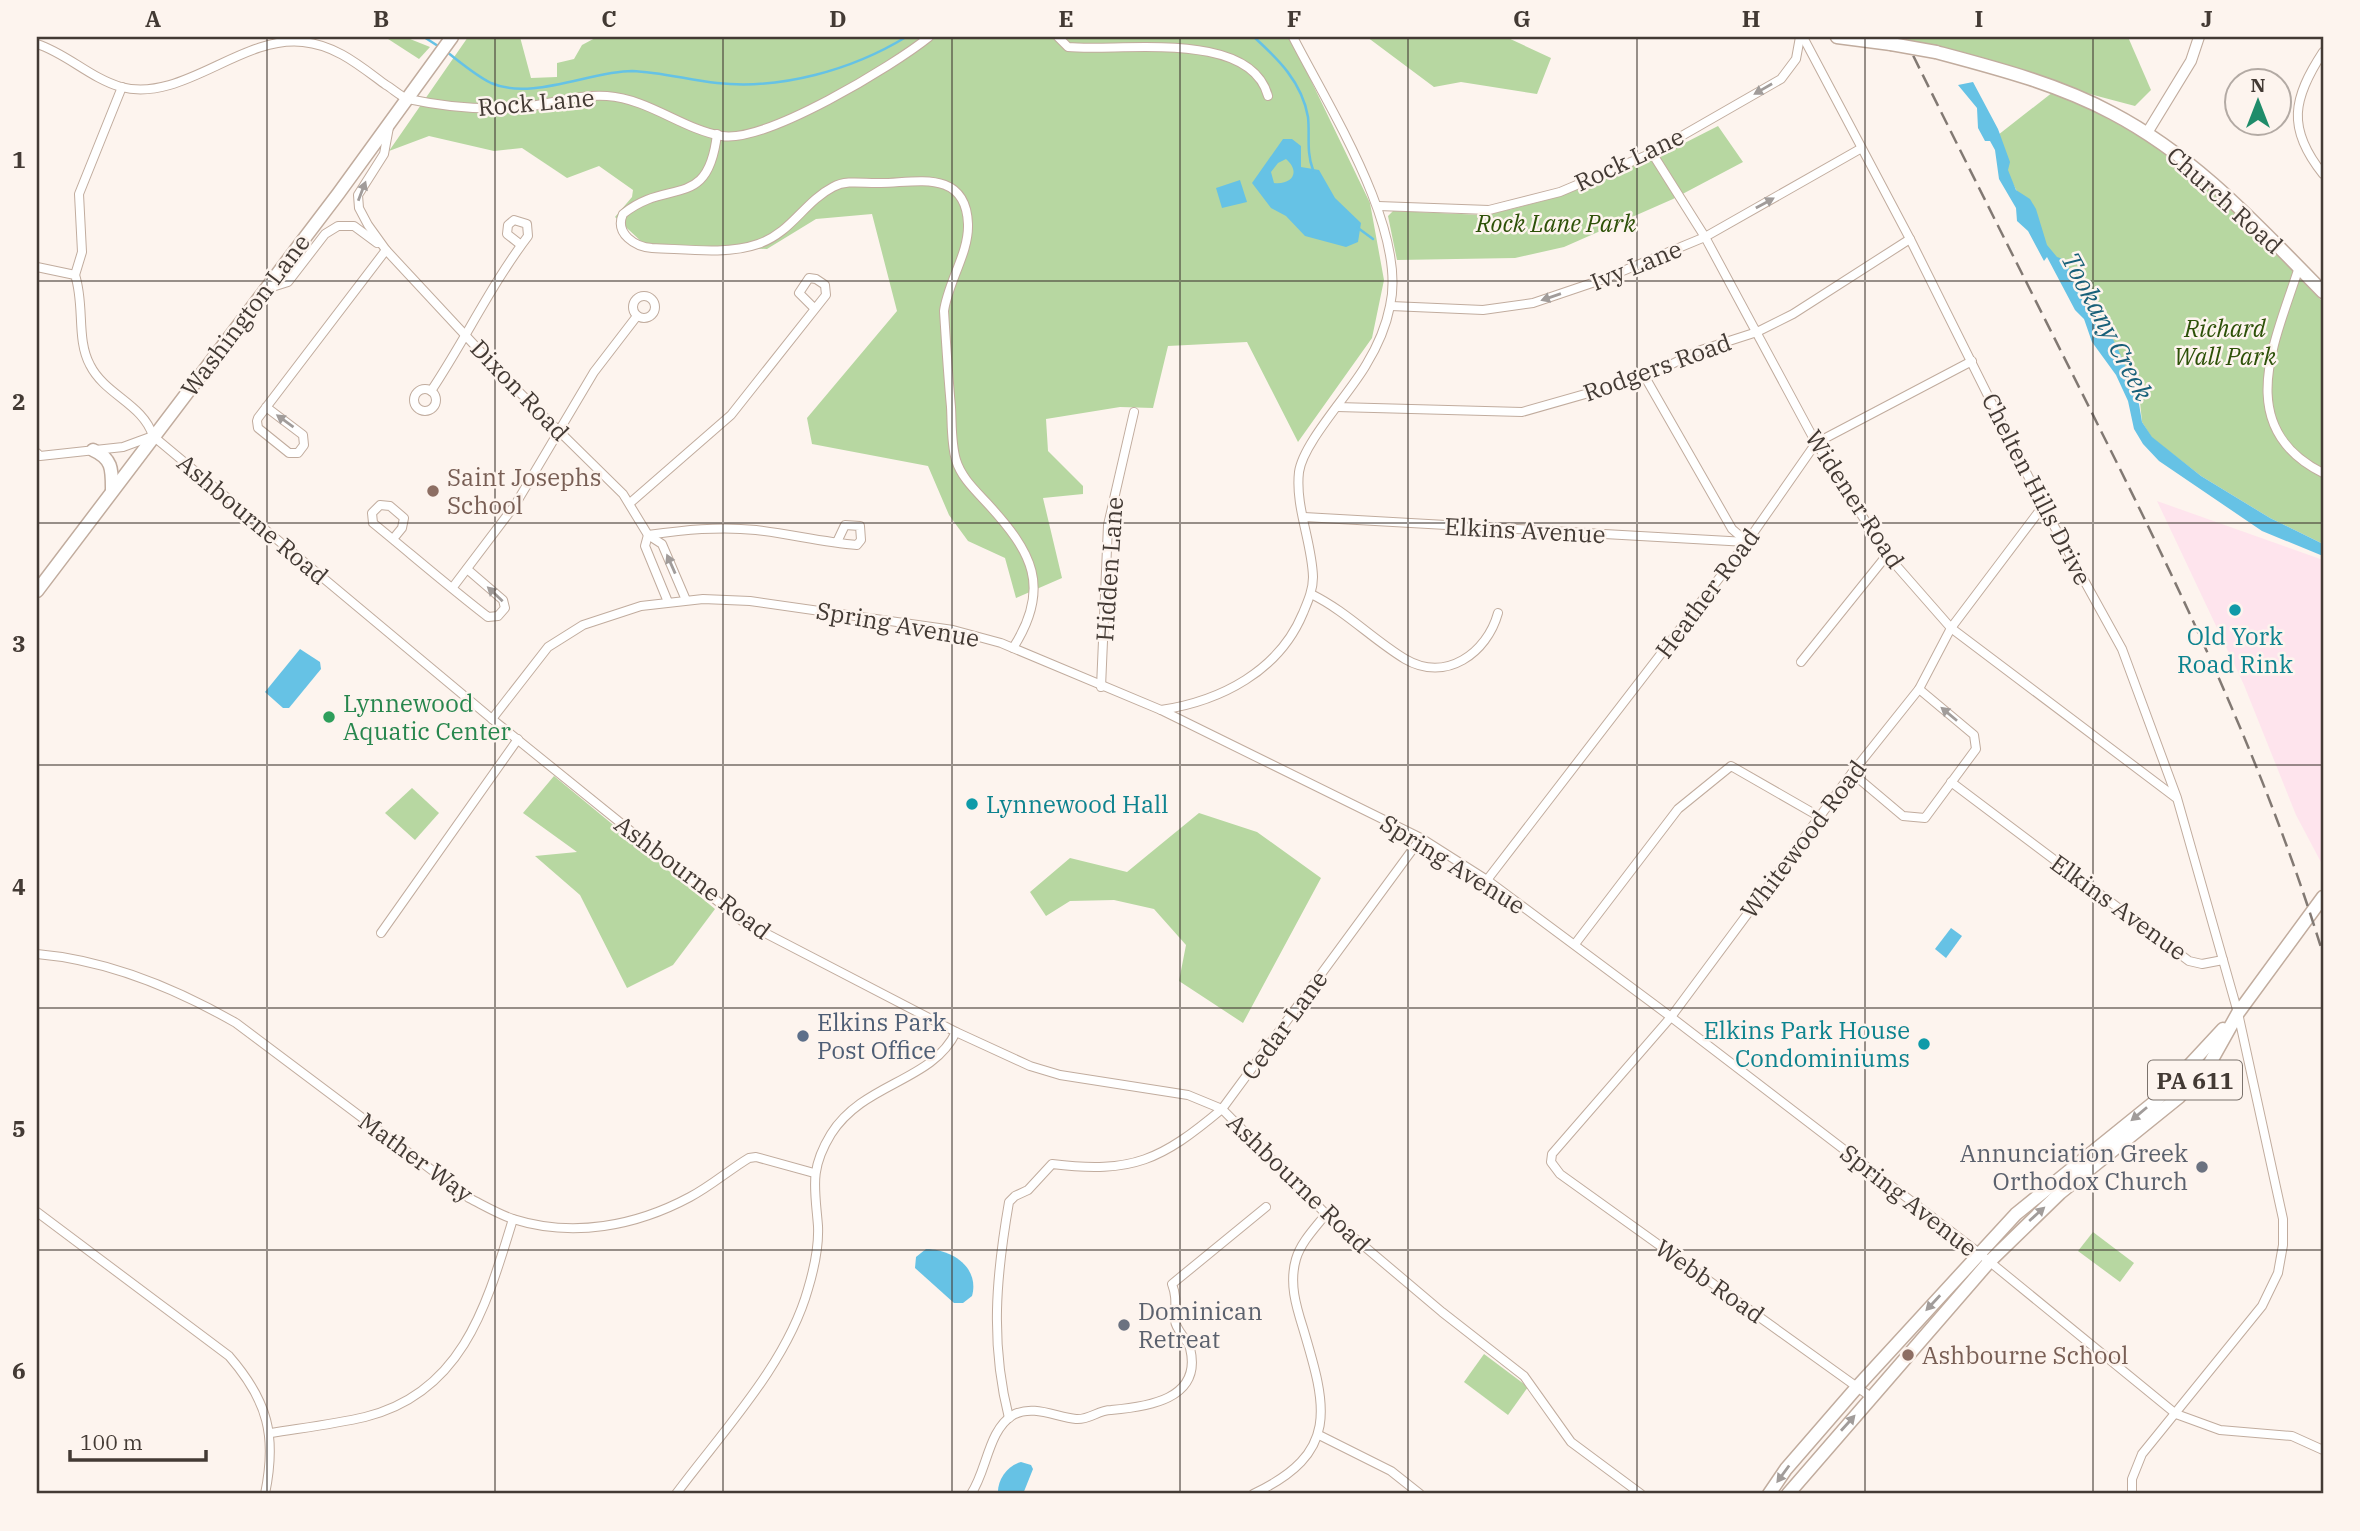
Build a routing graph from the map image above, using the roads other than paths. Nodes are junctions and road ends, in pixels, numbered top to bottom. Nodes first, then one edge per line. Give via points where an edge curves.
1 (452, 37) edge
2 (929, 37) edge
3 (1058, 37) edge
4 (1293, 37) edge
5 (1801, 37) edge
6 (1837, 37) edge
7 (2199, 37) edge
8 (37, 44) edge
9 (2323, 52) edge
10 (122, 87) junction
11 (1268, 96) dead end
12 (406, 99) junction
13 (390, 122) junction
14 (717, 134) junction
15 (2147, 134) junction
16 (1860, 149) junction
17 (1652, 153) junction
18 (2323, 174) edge
19 (1378, 206) junction
20 (1705, 237) junction
21 (1910, 239) junction
22 (521, 245) dead end
23 (386, 250) junction
24 (37, 267) edge
25 (2299, 267) junction
26 (75, 275) junction
27 (262, 289) junction
28 (2323, 292) edge
29 (1391, 306) junction
30 (815, 309) dead end
31 (637, 316) dead end
32 (1757, 332) junction
33 (468, 335) junction
34 (1972, 360) junction
35 (1645, 377) junction
36 (431, 391) dead end
37 (266, 407) junction
38 (1338, 407) junction
39 (1134, 412) dead end
40 (558, 429) junction
41 (153, 436) junction
42 (1816, 443) junction
43 (93, 450) junction
44 (38, 456) edge
45 (2323, 473) edge
46 (113, 491) junction
47 (630, 503) junction
48 (2043, 506) junction
49 (1304, 517) junction
50 (648, 535) junction
51 (393, 539) junction
52 (837, 542) dead end
53 (1747, 542) junction
54 (1887, 555) junction
55 (467, 569) junction
56 (453, 587) junction
57 (37, 591) edge
58 (1311, 594) junction
59 (686, 600) junction
60 (668, 602) junction
61 (1498, 613) dead end
62 (1951, 628) junction
63 (1013, 648) junction
64 (1801, 662) dead end
65 (1101, 687) junction
66 (1919, 689) junction
67 (1161, 710) junction
68 (492, 719) junction
69 (518, 739) junction
70 (1852, 773) junction
71 (1951, 782) junction
72 (2177, 798) junction
73 (1820, 817) junction
74 (1421, 838) junction
75 (1487, 880) junction
76 (2323, 897) edge
77 (381, 933) dead end
78 (1575, 944) junction
79 (37, 954) edge
80 (2223, 960) junction
81 (2238, 1013) junction
82 (1671, 1017) junction
83 (956, 1032) junction
84 (1222, 1109) junction
85 (1551, 1162) joint
86 (814, 1173) junction
87 (1266, 1207) dead end
88 (37, 1212) edge
89 (1325, 1214) junction
90 (513, 1219) junction
91 (1984, 1257) junction
92 (1858, 1386) junction
93 (1871, 1398) junction
94 (2176, 1414) junction
95 (1009, 1418) junction
96 (271, 1433) junction
97 (1319, 1435) junction
98 (2323, 1450) edge
99 (265, 1494) edge
100 (676, 1494) edge
101 (971, 1494) edge
102 (1253, 1494) edge
103 (1420, 1494) edge
104 (1641, 1494) edge
105 (1769, 1494) edge
106 (1788, 1494) edge
107 (2132, 1494) edge

1 - 12 main road, Washington Lane
2 - 14 street, Rock Lane via 778,124 746,135
3 - 11 street via 1068,47 1174,46 1239,60 1266,87
4 - 19 street
5 - 16 street, Chelten Hills Drive
5 -> 17 street, Rock Lane via 1796,59 1781,79
6 - 15 main road, Church Road, bridge via 1936,52 2077,96
7 - 15 street via 2191,61
8 - 10 street
9 - 18 street via 2304,82 2298,113 2305,148
10 - 12 street via 171,83 261,45 289,41 341,52
10 - 26 street via 79,194 82,252
12 - 13 main road, Washington Lane
12 - 14 street, Rock Lane via 499,109 607,96 638,102
23 -> 13 street, Dixon Road via 358,203 360,190 384,154
13 - 27 main road, Washington Lane
14 - 63 street via 712,165 699,183 652,198 623,214 622,228 632,243 681,249 754,246 784,231 821,194 847,183 928,180 948,188 960,200 966,212 967,236 943,310 953,445 960,470 1009,525 1030,566 1034,606
15 - 25 main road, Church Road via 2221,190
20 -> 16 street, Ivy Lane
16 - 21 street, Chelten Hills Drive
17 - 19 street, Rock Lane via 1560,191 1501,209
17 - 20 street, Widener Road
19 - 29 street via 1392,278
20 -> 29 street, Ivy Lane via 1601,280 1516,307
20 - 32 street, Widener Road
21 - 32 street, Rodgers Road
21 - 34 street, Chelten Hills Drive
22 - 33 street via 498,277
23 - 27 street, Dixon Road via 354,226 338,226 325,234 288,282
23 - 33 street, Dixon Road
23 - 37 street
24 - 26 street
25 - 28 main road, Church Road
25 - 45 street via 2269,358 2267,403 2280,436
26 - 41 street, Ashbourne Road via 82,297 87,359 99,378 148,420
27 - 41 main road, Washington Lane
29 - 38 street via 1377,346
30 - 47 street via 731,415
31 - 40 street
32 - 35 street, Rodgers Road via 1701,350
32 - 42 street, Widener Road
33 - 36 street
33 - 40 street, Dixon Road
34 - 42 street, Heather Road
34 - 48 street, Chelten Hills Drive
35 - 38 street, Rodgers Road via 1522,412
35 - 53 street via 1732,529
37 -> 37 street via 258,428 289,453 298,453 304,445 303,435
38 - 49 street via 1303,458 1299,485
39 - 65 street, Hidden Lane via 1108,525
40 - 47 street, Dixon Road
40 - 55 street via 515,505
41 - 43 street via 123,447
41 - 46 main road, Washington Lane
41 - 68 street, Ashbourne Road
42 - 53 street, Heather Road
42 - 54 street, Widener Road
43 - 44 street
43 - 46 main road via 111,464
46 - 57 main road, Washington Lane
47 - 50 street, Dixon Road
48 - 62 street, Whitewood Road
48 - 72 street, Chelten Hills Drive via 2122,649
49 - 53 street, Elkins Avenue
49 - 58 street via 1313,575
50 - 52 street via 724,528
59 -> 50 street, Dixon Road via 662,544
50 - 60 street, Dixon Road via 645,546
51 - 51 street via 404,518 390,506 380,505 371,520
51 - 56 street
53 - 75 street, Heather Road
54 - 62 street, Widener Road
54 - 64 street
55 - 56 street
56 -> 55 street via 488,617 504,611 503,600
58 - 61 street via 1339,608 1406,659 1433,667 1471,656
58 - 67 street via 1288,638 1261,670 1214,696
59 - 60 street, Spring Avenue
59 - 63 street, Spring Avenue via 781,604 953,630
60 - 68 street, Spring Avenue via 606,616 557,640 540,655
62 - 66 street, Whitewood Road
62 - 72 street, Widener Road
63 - 65 street, Spring Avenue
65 - 67 street, Spring Avenue
66 - 70 street, Whitewood Road
71 -> 66 street via 1976,749 1974,735
67 - 74 street, Spring Avenue
68 - 69 street, Ashbourne Road
69 - 77 street
69 - 83 street, Ashbourne Road via 742,921
70 - 71 street via 1903,816 1925,818
70 - 73 street, Whitewood Road
71 - 80 street, Elkins Avenue via 2189,961
72 - 80 street, Chelten Hills Drive
73 - 78 street via 1731,766 1678,809
73 - 82 street, Whitewood Road
74 - 75 street, Spring Avenue
74 - 84 street, Cedar Lane
75 - 78 street, Spring Avenue
76 - 81 main road, PA 611
78 - 82 street, Spring Avenue
79 - 90 street, Mather Way via 75,957 106,966 202,1003 236,1023 469,1198
80 - 81 street, Elkins Avenue
81 - 91 main road, PA 611 via 2210,1063 2179,1097
81 - 94 street, Elkins Avenue via 2283,1220 2283,1245 2278,1273 2262,1306
82 - 85 street, Whitewood Road via 1556,1147
82 - 91 street, Spring Avenue
83 - 84 street, Ashbourne Road via 1048,1072 1188,1096
83 - 86 street via 947,1049 931,1063 873,1093 847,1114 828,1140
84 - 89 street, Ashbourne Road
84 - 95 street, Cedar Lane via 1181,1144 1155,1157 1123,1166 1052,1164 1028,1190 1009,1202 996,1280 999,1379
85 - 92 street, Webb Road via 1560,1174
86 - 90 street, Mather Way via 749,1158 692,1196 645,1218 601,1228 559,1228
86 - 100 street via 816,1253 793,1330
87 - 95 street via 1172,1284 1177,1297 1175,1321 1190,1350 1188,1378 1174,1394 1151,1406 1105,1410 1086,1419 1034,1411
88 - 96 street via 229,1356 248,1377
89 - 97 street via 1299,1250 1293,1279 1319,1385
89 - 104 street, Ashbourne Road via 1524,1376 1571,1442
90 - 96 street via 467,1342 429,1388 367,1417
91 -> 92 main road, PA 611
91 - 93 main road, PA 611
91 - 94 street, Spring Avenue
92 - 93 street, Webb Road
92 -> 105 main road, PA 611
106 -> 93 main road, PA 611
94 - 98 street, Spring Avenue via 2221,1430 2292,1436
94 - 107 street, Elkins Avenue via 2136,1466
95 - 101 street via 997,1432
96 - 99 street
97 - 102 street via 1301,1463
97 - 103 street via 1391,1471

